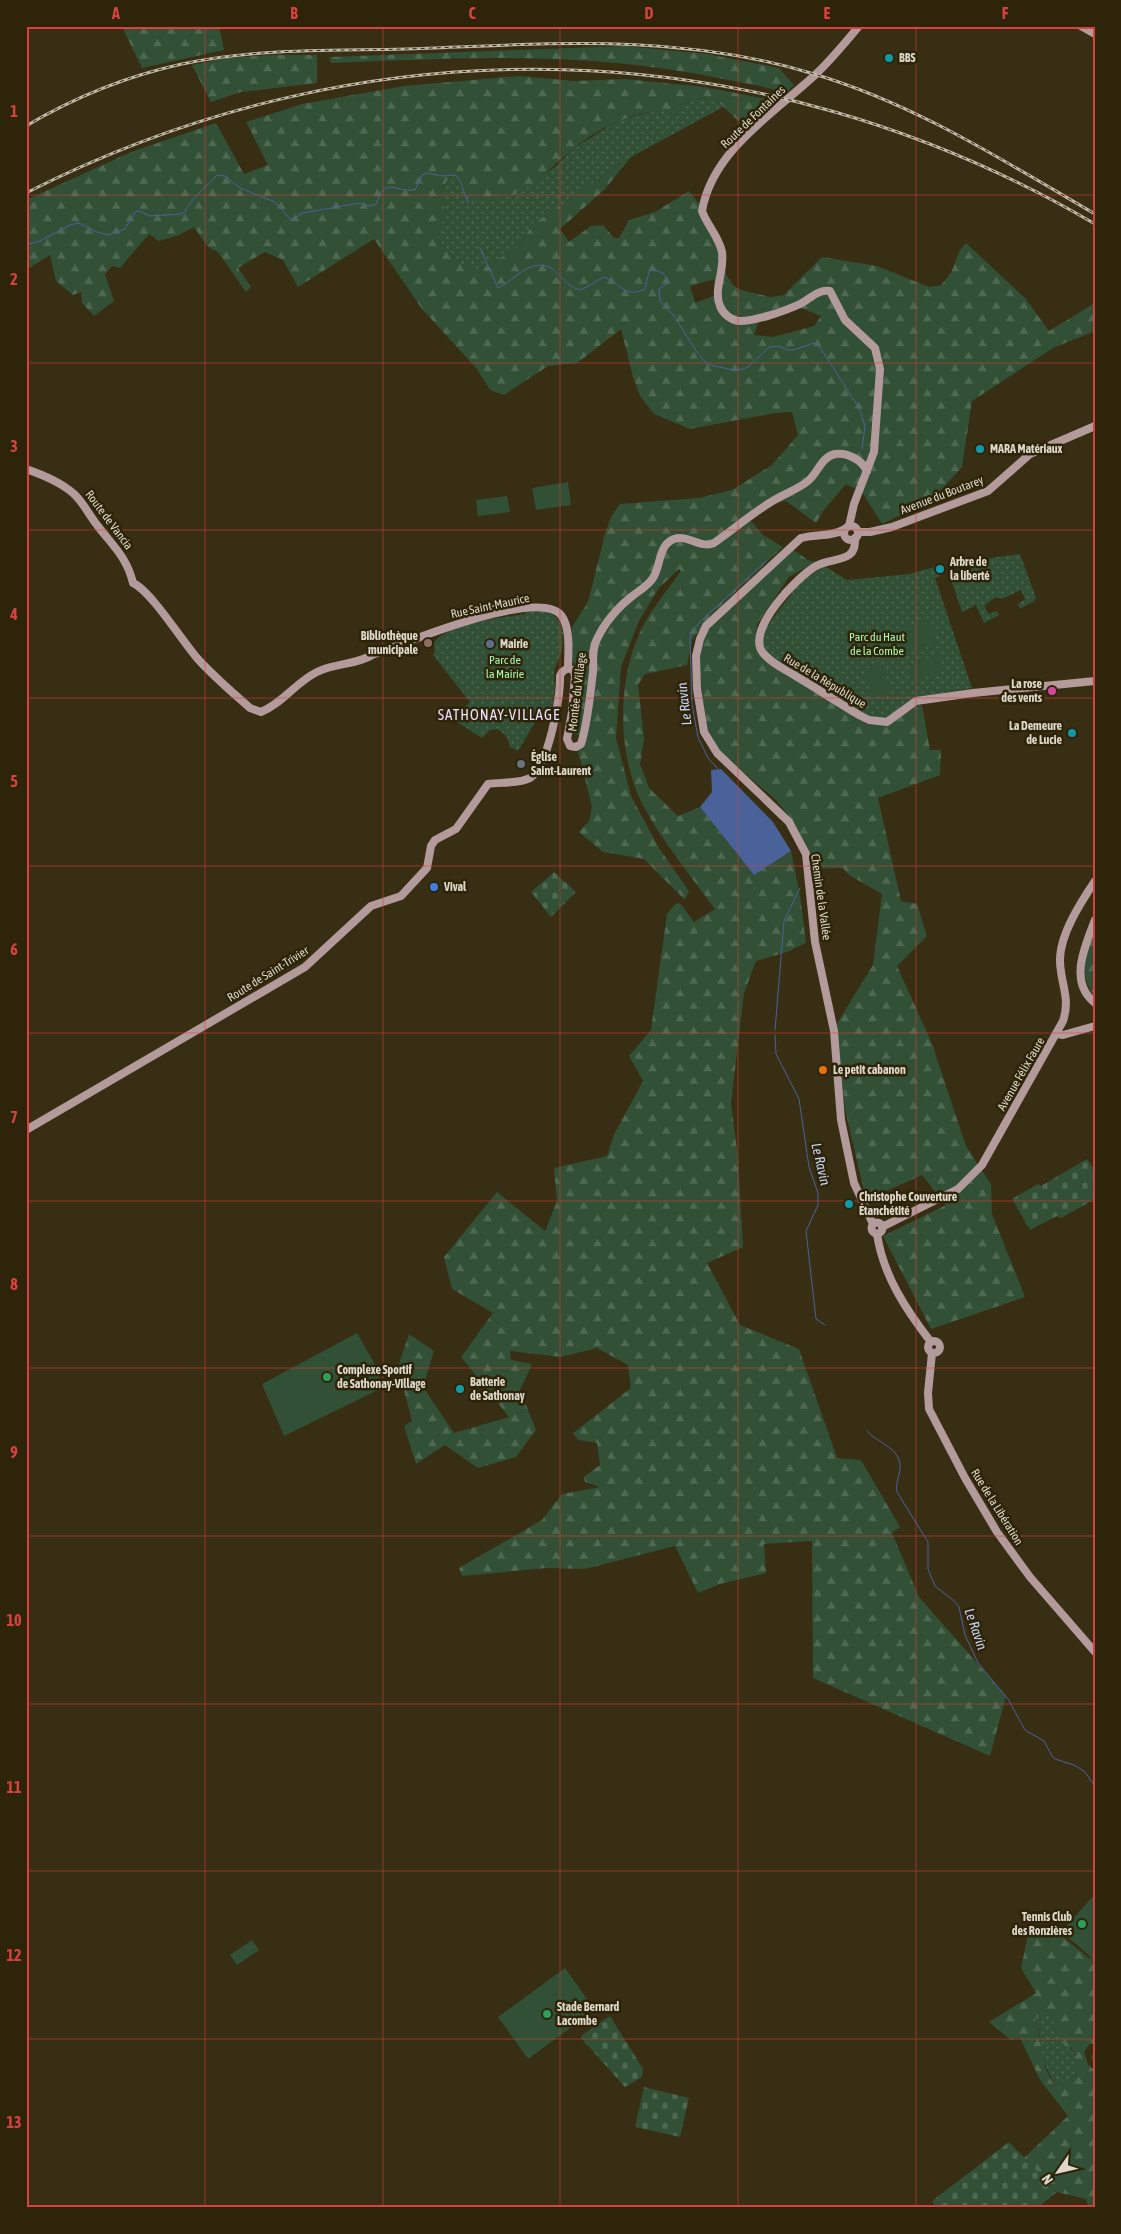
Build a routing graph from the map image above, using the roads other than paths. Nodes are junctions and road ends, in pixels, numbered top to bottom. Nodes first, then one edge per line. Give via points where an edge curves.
1 (859, 26) edge
2 (1081, 26) edge
3 (1095, 34) edge
4 (1095, 426) edge
5 (26, 469) edge
6 (867, 471) junction
7 (852, 533) junction
8 (786, 551) joint
9 (372, 656) joint
10 (568, 668) junction
11 (1095, 681) edge
12 (1095, 881) edge
13 (1095, 920) edge
14 (1095, 1003) edge
15 (1095, 1026) edge
16 (1058, 1034) junction
17 (26, 1130) edge
18 (873, 1224) junction
19 (882, 1227) junction
20 (877, 1234) junction
21 (1095, 1652) edge

1 - 6 street, Route de Fontaines via 816,74 749,133 725,159 702,211 722,251 718,298 725,314 739,321 786,310 818,292 830,291 845,320 877,352 880,369 877,438
2 - 3 street
4 - 7 street, Avenue du Boutarey via 1030,454 988,491 892,527
5 - 9 street, Route de Vancia via 75,494 116,547 129,568 133,583 153,602 199,660 250,708 261,712 280,703 316,673 333,665 363,661
6 - 7 street via 853,512
6 - 10 street, Montée du Village via 849,455 831,455 807,482 769,502 714,543 704,546 682,538 666,545 651,581 622,605 594,644 584,732 581,744 576,747 567,741 575,676 574,671
7 - 8 street, Avenue du Boutarey via 801,538
7 - 11 street, Rue de la République via 850,551 819,564 795,581 761,629 759,647 772,662 869,720 887,722 916,701
8 - 18 street, Chemin de la Vallée via 706,626 696,656 698,689 704,732 710,744 790,822 806,854 815,942 834,1031 842,1120 854,1183
9 - 10 street, Rue Saint-Maurice via 462,622 547,607 561,616 566,626
10 - 17 street, Route de Saint-Trivier via 560,676 558,704 549,742 533,775 521,781 488,784 456,829 434,840 427,868 401,896 371,906 305,967
12 - 16 street, Avenue Félix Faure via 1073,918 1060,950 1067,1010
13 - 14 street via 1080,969 1085,992
15 - 16 street
16 - 19 street, Avenue Félix Faure via 982,1164 958,1189
18 - 19 street via 878,1223
18 - 20 street via 872,1231
19 - 20 street via 882,1232
20 - 21 street, Rue de la Libération via 884,1265 897,1292 931,1342 940,1346 938,1352 932,1353 929,1409 997,1532 1030,1577

